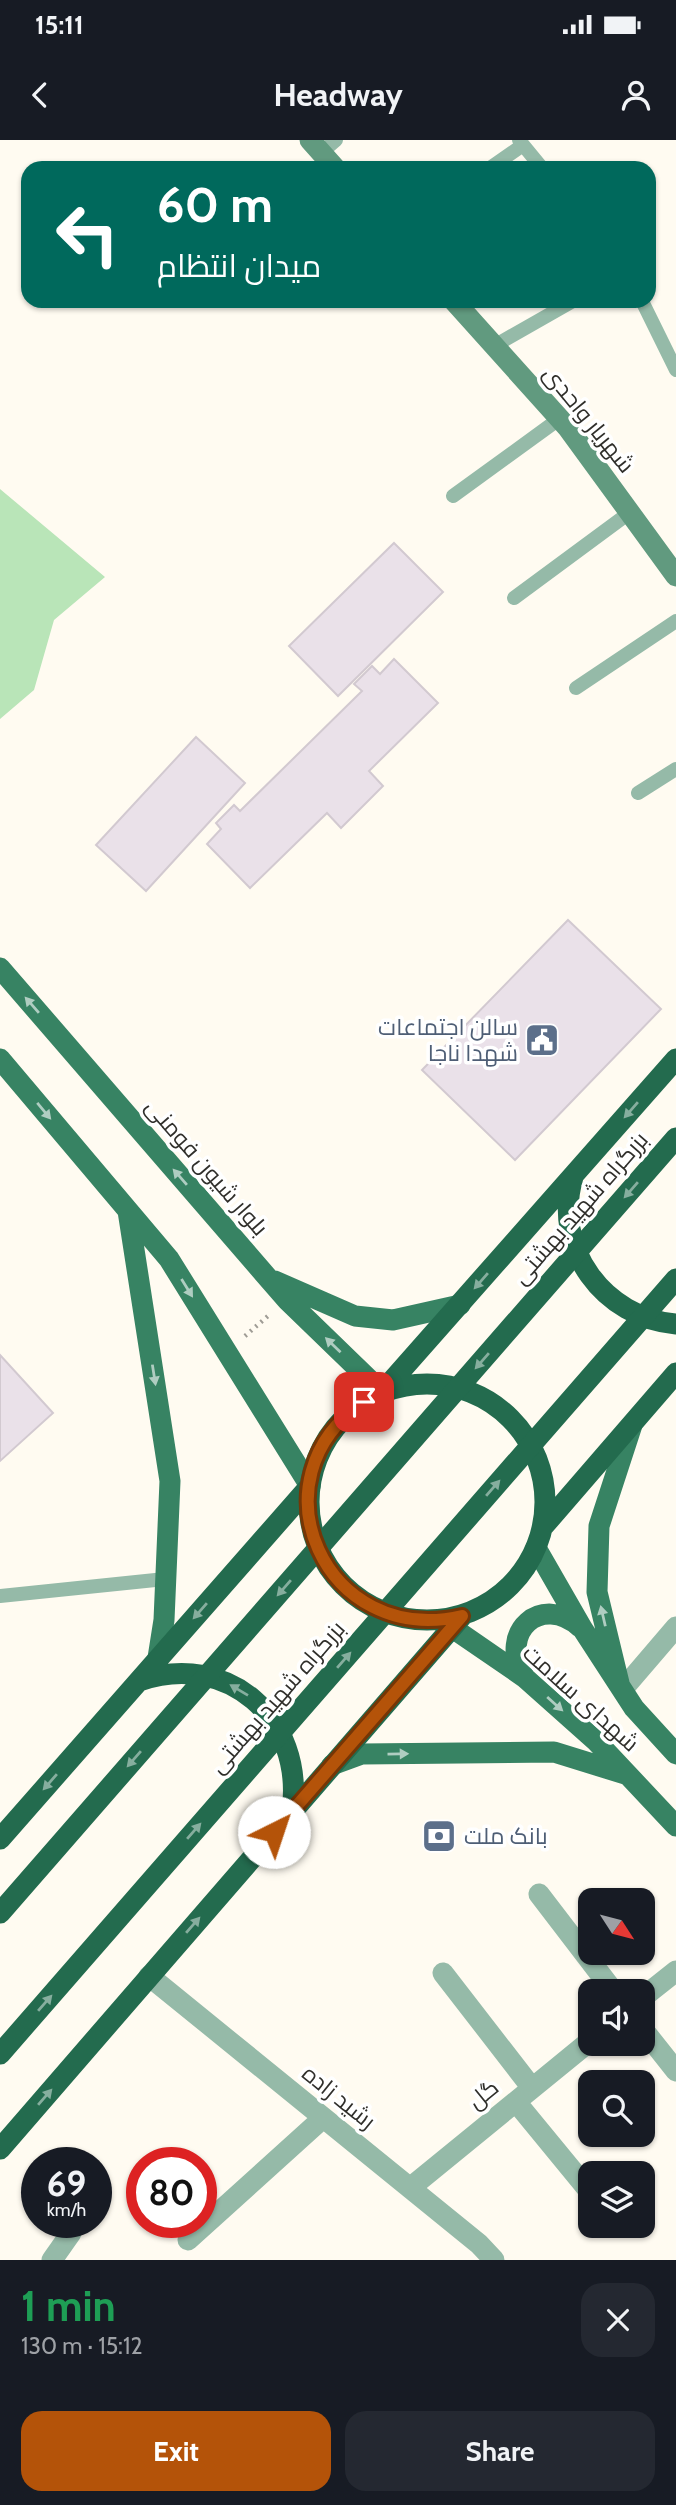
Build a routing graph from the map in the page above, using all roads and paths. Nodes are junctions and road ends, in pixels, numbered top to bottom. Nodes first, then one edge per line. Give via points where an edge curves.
1 (521, 143) edge
2 (499, 161) edge
3 (536, 161) edge
4 (460, 308) edge
5 (561, 308) edge
6 (645, 308) edge
7 (494, 346) junction
8 (676, 370) edge
9 (559, 419) junction
10 (453, 496) dead end
11 (629, 513) junction
12 (676, 576) edge
13 (514, 598) dead end
14 (676, 621) edge
15 (576, 688) dead end
16 (676, 769) edge
17 (638, 793) dead end
18 (0, 968) edge
19 (0, 1059) edge
20 (676, 1059) edge
21 (676, 1138) edge
22 (574, 1175) junction
23 (128, 1211) junction
24 (268, 1279) junction
25 (676, 1279) edge
26 (287, 1300) junction
27 (460, 1305) junction
28 (676, 1324) edge
29 (226, 1352) junction
30 (676, 1373) edge
31 (382, 1392) junction
32 (632, 1425) junction
33 (310, 1486) junction
34 (539, 1538) junction
35 (165, 1579) junction
36 (0, 1596) edge
37 (452, 1618) junction
38 (676, 1627) edge
39 (582, 1628) junction
40 (158, 1658) junction
41 (524, 1677) junction
42 (139, 1681) junction
43 (621, 1686) junction
44 (676, 1754) edge
45 (332, 1765) junction
46 (629, 1776) junction
47 (292, 1811) junction
48 (676, 1826) edge
49 (0, 1839) edge
50 (539, 1895) dead end
51 (0, 1913) edge
52 (676, 1971) edge
53 (443, 1973) dead end
54 (149, 1976) junction
55 (604, 1979) edge
56 (655, 1988) edge
57 (655, 2044) edge
58 (578, 2051) edge
59 (0, 2054) edge
60 (676, 2071) edge
61 (532, 2088) junction
62 (516, 2102) junction
63 (323, 2118) junction
64 (0, 2149) edge
65 (578, 2177) edge
66 (410, 2188) junction
67 (67, 2238) edge
68 (188, 2240) dead end
69 (52, 2260) edge
70 (494, 2260) edge

1 - 2 lane
1 - 3 lane
4 - 7 street, شهریار واحدی
5 - 7 lane
6 - 8 lane
7 - 9 street, شهریار واحدی
9 - 10 lane
9 - 11 street, شهریار واحدی
11 - 12 street, شهریار واحدی
11 - 13 lane
14 - 15 lane
16 - 17 lane
24 -> 18 main road, بلوار شیون فومنی
19 -> 23 main road
20 -> 22 highway
21 -> 51 highway, بزرگراه شهید بهشتی, bridge
22 -> 27 highway
22 - 28 highway via 569,1227 592,1280 628,1310
23 -> 29 main road via 169,1259
23 -> 35 main road via 170,1481
24 - 26 main road, بلوار شیون فومنی
24 - 27 main road via 355,1316 393,1320
59 -> 25 highway, بزرگراه شهید بهشتی, bridge
26 - 29 path
31 -> 26 main road, بلوار شیون فومنی
27 - 31 highway
29 - 33 main road
30 - 32 highway
31 - 33 highway via 355,1408 334,1430 317,1456
31 - 34 highway via 412,1385 443,1385 482,1397 508,1415 527,1439 540,1467 545,1497
32 - 34 highway
43 -> 32 main road via 597,1592 599,1526
33 - 37 highway via 309,1517 317,1547 346,1589 390,1615 410,1620
33 -> 40 highway
34 - 37 highway via 526,1566 506,1590
34 - 39 main road, شهدای سلامت
35 - 36 lane
35 - 40 main road
37 - 41 main road, شهدای سلامت
37 - 45 highway
38 - 43 street
39 - 41 main road via 556,1614 527,1622 514,1649
39 - 43 main road, شهدای سلامت
40 - 42 highway
41 -> 46 main road, شهدای سلامت
47 -> 42 highway via 294,1774 287,1746 274,1721 254,1700 203,1675 165,1674
42 -> 49 highway
43 - 44 main road, شهدای سلامت via 634,1708
45 -> 46 main road via 362,1754 554,1752
45 - 47 highway
46 - 48 main road, شهدای سلامت
54 -> 47 highway
50 - 55 street
52 - 56 street
53 - 61 street
54 - 63 street, رشید زاده
64 -> 54 highway
57 - 60 street
58 - 61 street, گل
61 - 62 street, گل
62 - 65 street
62 - 66 street, گل
63 - 66 street, رشید زاده
63 - 68 street
66 - 70 street, رشید زاده
67 - 69 street

